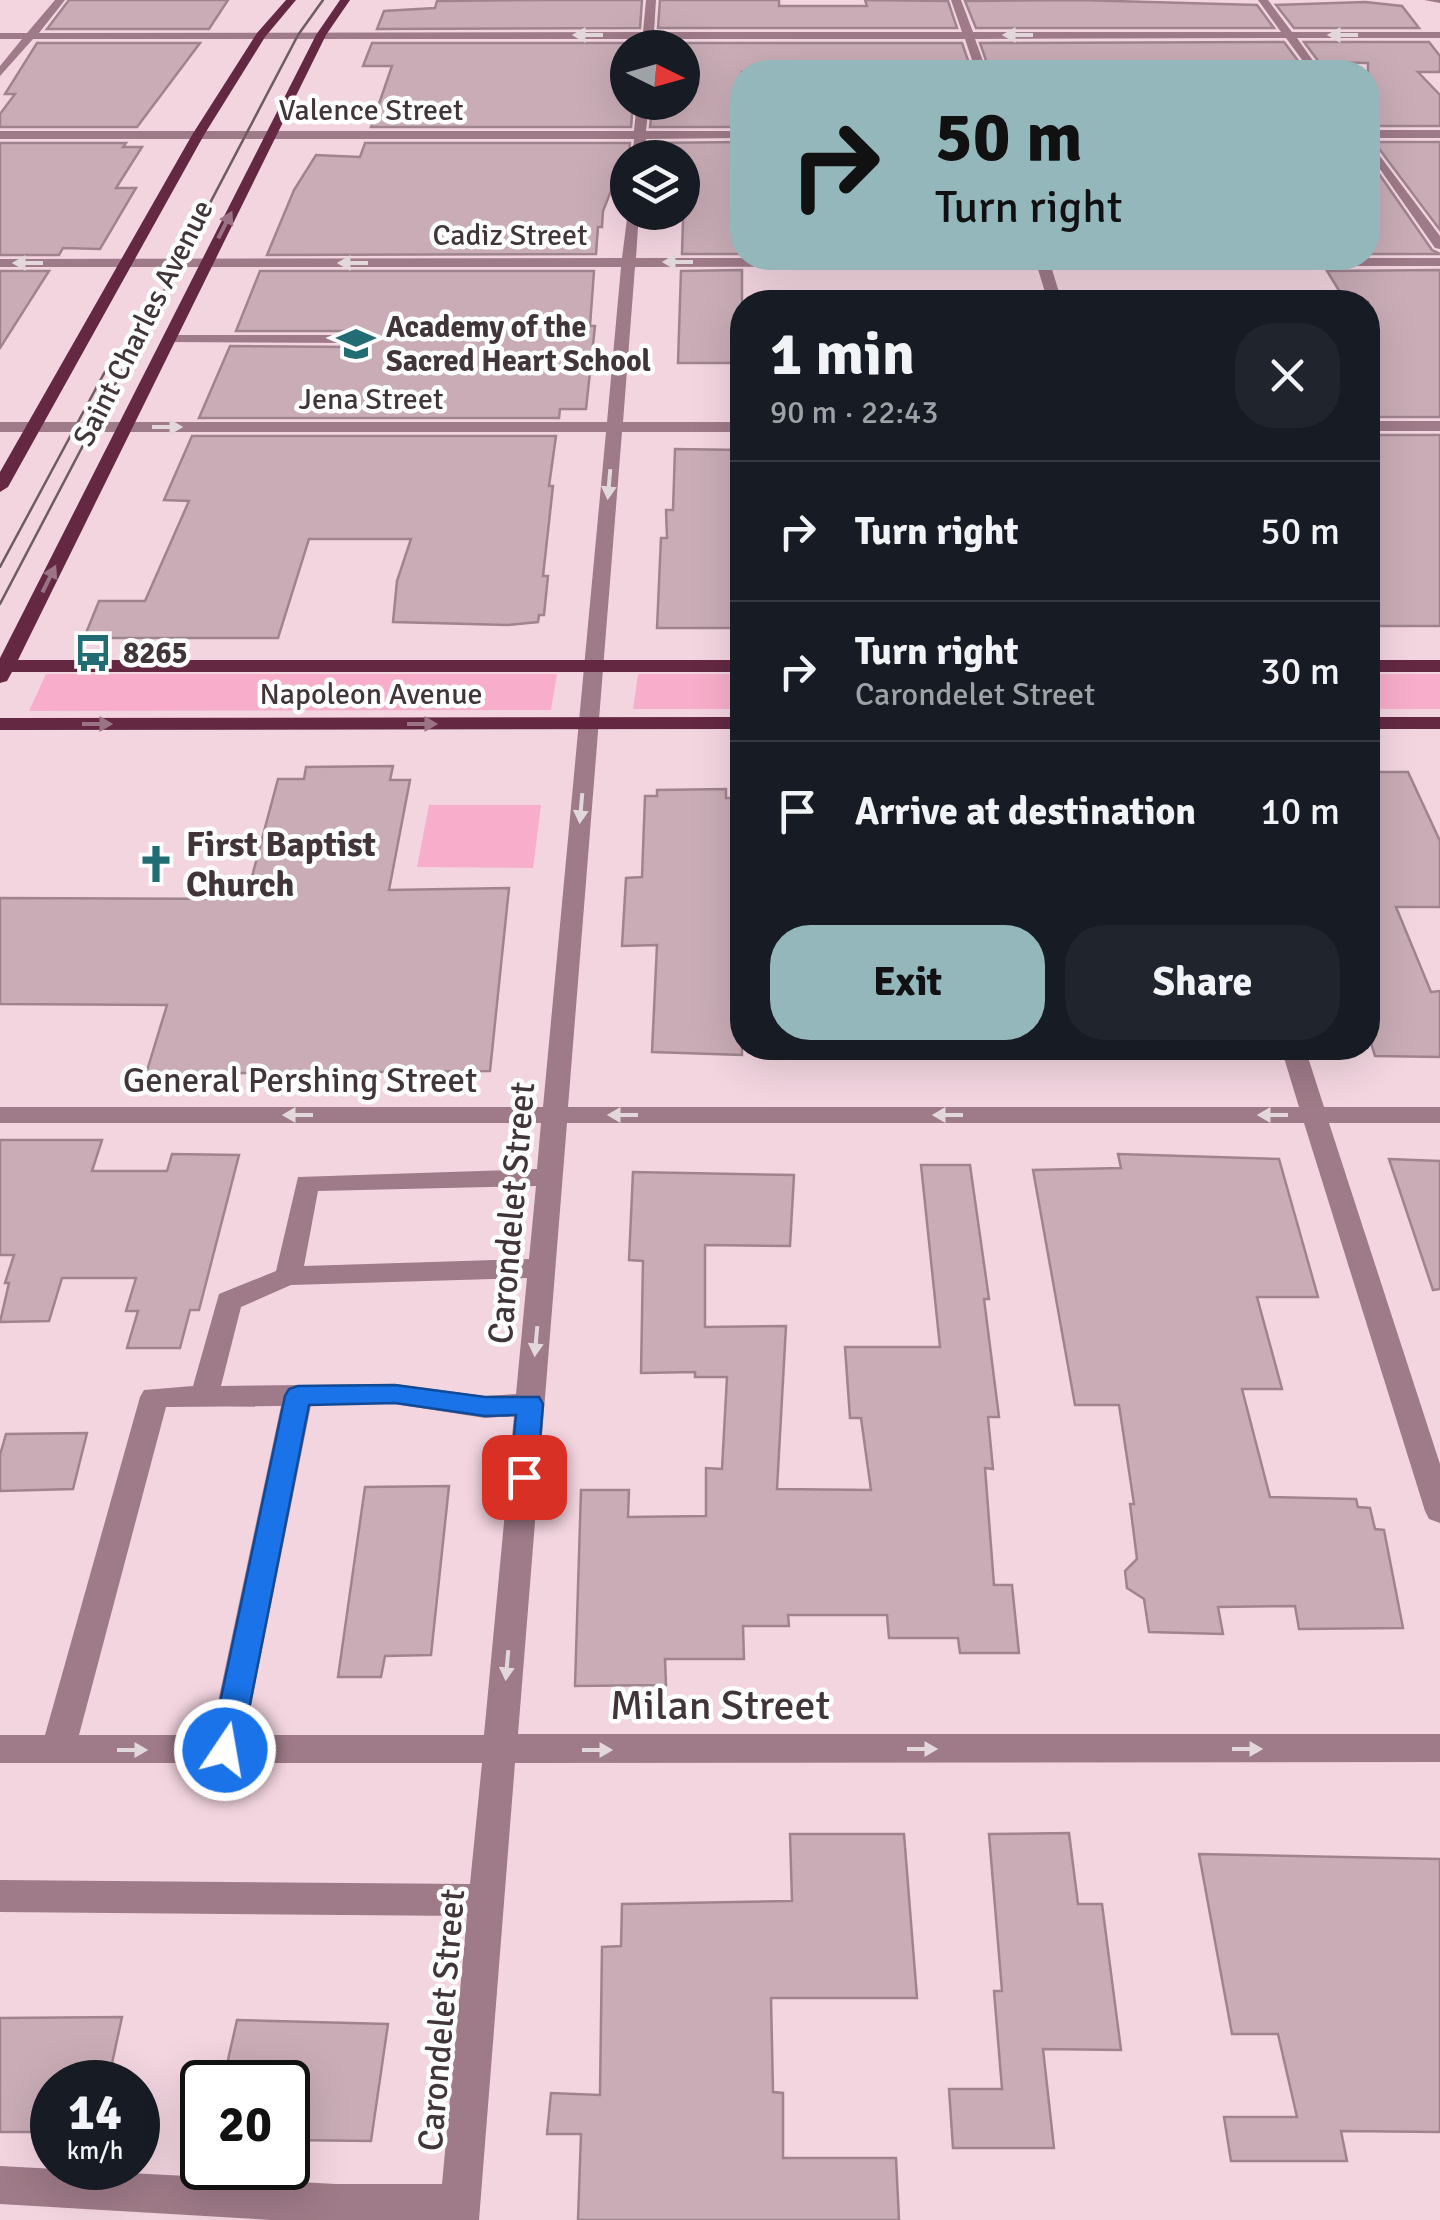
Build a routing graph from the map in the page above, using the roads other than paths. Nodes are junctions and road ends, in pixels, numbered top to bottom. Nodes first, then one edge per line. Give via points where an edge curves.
1 (60, 0) edge
2 (291, 0) edge
3 (345, 0) edge
4 (650, 0) edge
5 (956, 0) edge
6 (1263, 0) edge
7 (1429, 0) edge
8 (1440, 0) edge
9 (649, 30) edge
10 (261, 35) junction
11 (321, 35) junction
12 (970, 35) junction
13 (1289, 35) junction
14 (1440, 35) edge
15 (0, 36) edge
16 (32, 36) junction
17 (610, 40) edge
18 (700, 40) edge
19 (978, 60) edge
20 (1307, 60) edge
21 (0, 73) edge
22 (641, 120) edge
23 (1380, 134) edge
24 (1440, 134) edge
25 (0, 135) edge
26 (198, 135) junction
27 (270, 135) junction
28 (640, 135) junction
29 (730, 135) edge
30 (640, 140) edge
31 (1380, 161) edge
32 (631, 230) edge
33 (1440, 245) edge
34 (206, 262) junction
35 (628, 262) junction
36 (730, 262) edge
37 (1380, 262) edge
38 (1440, 262) edge
39 (0, 263) edge
40 (126, 263) junction
41 (358, 339) dead end
42 (169, 340) junction
43 (1380, 426) edge
44 (1440, 426) edge
45 (0, 427) edge
46 (34, 427) junction
47 (125, 427) junction
48 (614, 427) junction
49 (730, 427) edge
50 (0, 487) edge
51 (594, 666) junction
52 (730, 666) edge
53 (1380, 666) edge
54 (1440, 666) edge
55 (2, 670) edge
56 (1380, 722) edge
57 (1440, 722) edge
58 (730, 723) edge
59 (0, 724) edge
60 (589, 724) junction
61 (1296, 1060) edge
62 (1314, 1114) junction
63 (1440, 1114) edge
64 (0, 1115) edge
65 (555, 1115) junction
66 (550, 1178) junction
67 (542, 1268) junction
68 (288, 1276) junction
69 (298, 1396) junction
70 (204, 1397) junction
71 (530, 1404) junction
72 (1440, 1511) edge
73 (1440, 1748) edge
74 (0, 1749) edge
75 (500, 1749) junction
76 (58, 1750) junction
77 (225, 1750) junction
78 (0, 1896) edge
79 (487, 1900) junction
80 (0, 2185) edge
81 (459, 2212) edge

1 - 16 street
2 - 10 main road, Saint Charles Avenue
3 - 11 main road, Saint Charles Avenue
4 - 9 street
5 - 12 street
6 - 13 street
7 - 8 street
10 - 11 street
10 - 16 street
10 - 26 main road, Saint Charles Avenue
17 -> 11 street
11 - 27 main road, Saint Charles Avenue
13 -> 12 street
12 - 18 street
12 - 19 street
14 -> 13 street
13 - 20 street
15 - 16 street
16 - 21 street
22 - 28 street
23 - 24 street
25 - 26 street, Valence Street
26 - 27 street, Valence Street
26 - 40 main road, Saint Charles Avenue
27 - 28 street, Valence Street
34 -> 27 main road, Saint Charles Avenue
28 - 29 street, Valence Street
28 - 30 street
31 - 33 street
32 - 35 street, Carondelet Street
35 -> 34 street, Cadiz Street
34 - 40 street, Cadiz Street
34 - 42 main road, Saint Charles Avenue
36 -> 35 street, Cadiz Street
35 - 48 street, Carondelet Street
37 - 38 street, Cadiz Street
40 -> 39 street, Cadiz Street
40 - 46 main road, Saint Charles Avenue
41 - 42 street
42 - 47 main road, Saint Charles Avenue
43 - 44 street
45 - 46 street, Jena Street
46 - 47 street, Jena Street
46 - 50 main road, Saint Charles Avenue
47 -> 48 street, Jena Street
55 -> 47 main road, Saint Charles Avenue
48 - 49 street, Jena Street
48 -> 51 street, Carondelet Street
51 - 52 main road, Napoleon Avenue
51 - 55 main road, Napoleon Avenue
51 - 60 street, Carondelet Street
53 - 54 main road
56 - 57 main road
58 - 60 main road, Napoleon Avenue
59 -> 60 main road, Napoleon Avenue
60 -> 65 street, Carondelet Street
61 - 62 street
62 - 63 street, General Pershing Street
62 -> 65 street, General Pershing Street
62 - 72 street
65 -> 64 street, General Pershing Street
65 - 66 street, Carondelet Street
66 - 67 street, Carondelet Street
66 - 68 street via 307,1184
67 - 68 street
67 -> 71 street, Carondelet Street
68 - 70 street via 229,1301
69 - 70 street
69 - 71 street via 395,1394 485,1407
69 - 77 street
70 - 76 street via 154,1398
71 -> 75 street, Carondelet Street
75 -> 73 street, Milan Street
74 - 76 street, Milan Street
75 - 77 street, Milan Street
75 - 79 street, Carondelet Street
76 -> 77 street, Milan Street
78 - 79 street
79 - 81 street, Carondelet Street
80 - 81 street

